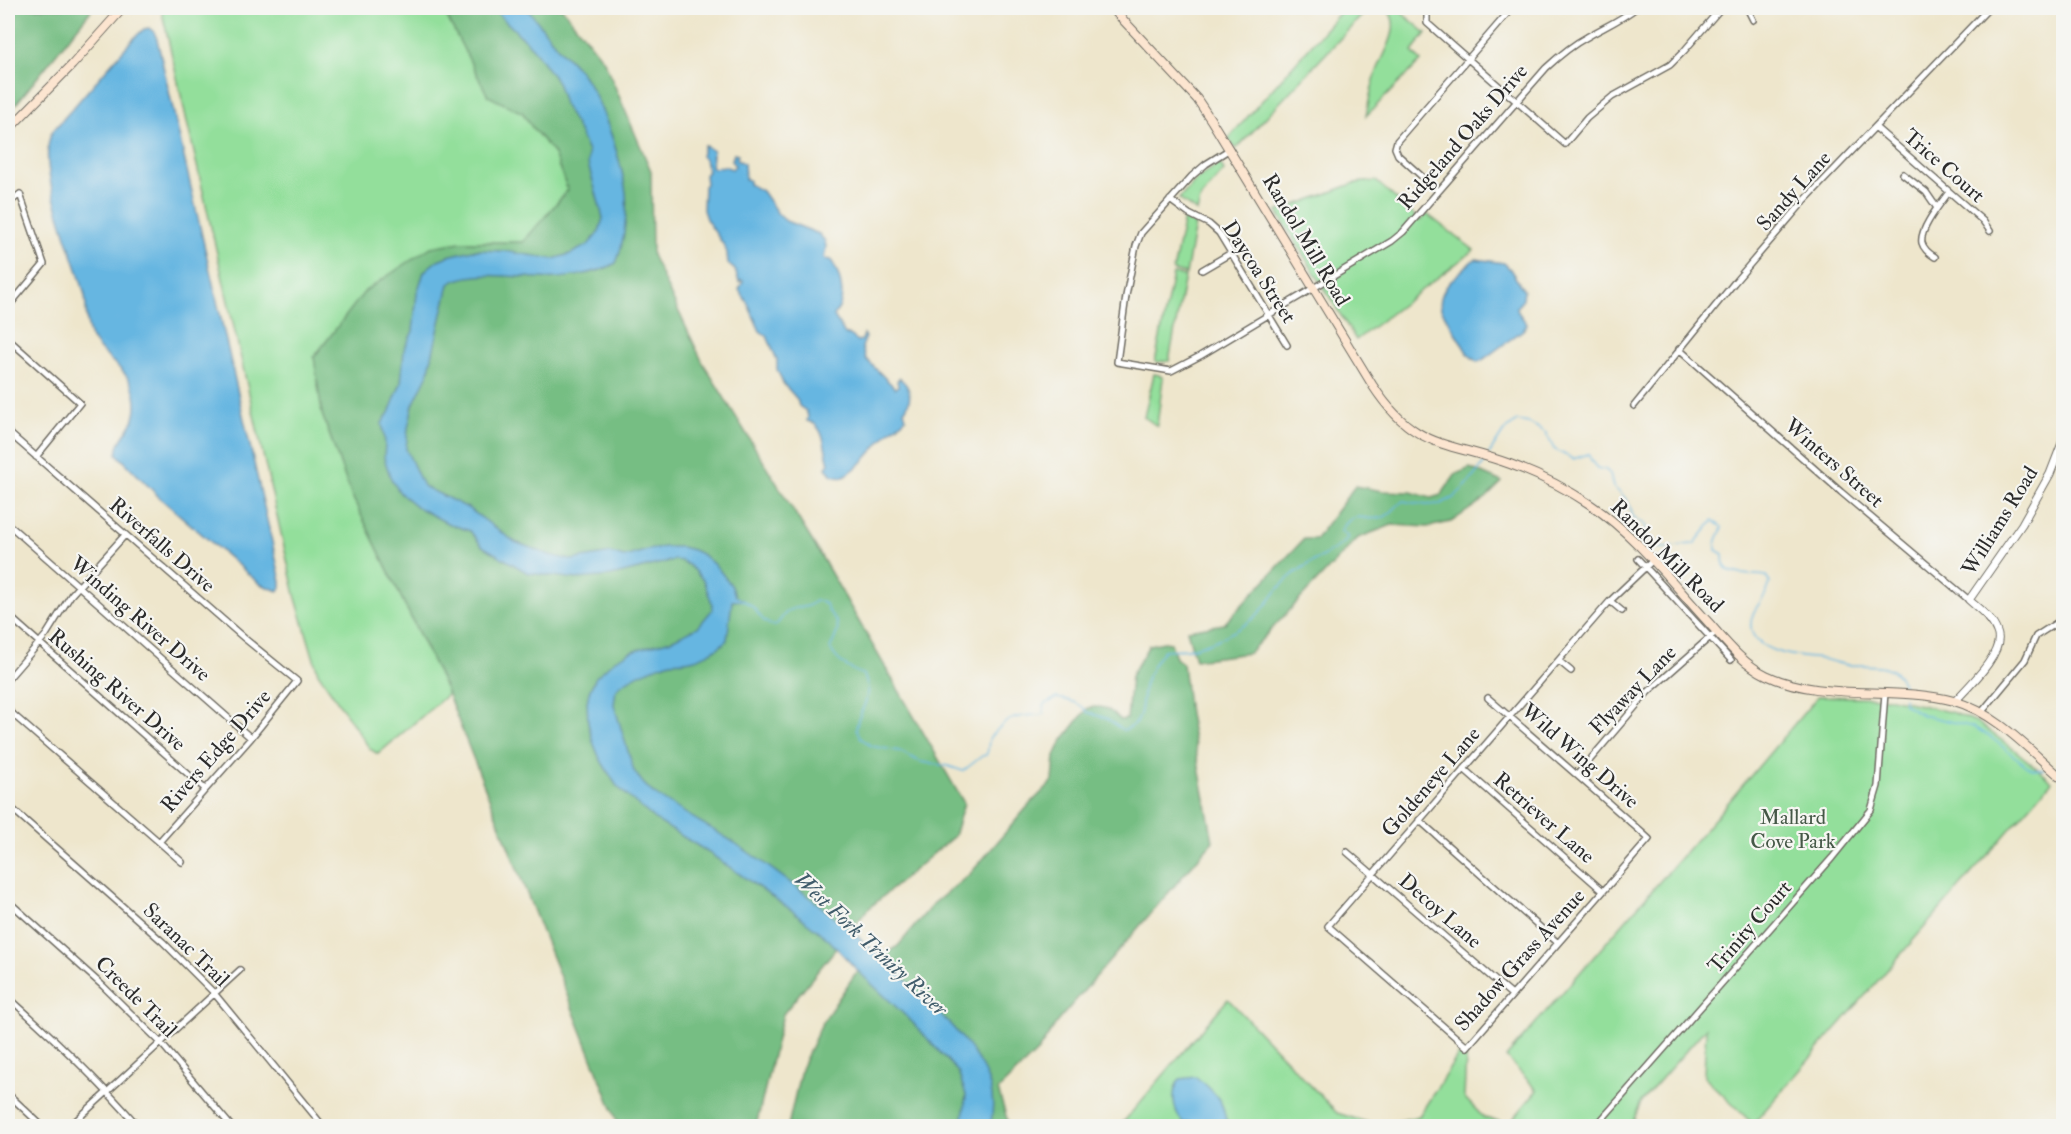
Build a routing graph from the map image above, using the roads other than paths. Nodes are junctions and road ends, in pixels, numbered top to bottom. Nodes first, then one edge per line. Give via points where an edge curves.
1 (123, 8) edge
2 (1112, 8) edge
3 (1427, 8) edge
4 (1512, 8) edge
5 (1636, 8) edge
6 (1721, 8) edge
7 (1747, 8) edge
8 (1989, 8) edge
9 (1753, 20) dead end
10 (1468, 59) junction
11 (1516, 102) junction
12 (1875, 127) junction
13 (8, 130) edge
14 (1230, 149) junction
15 (1903, 174) dead end
16 (1438, 191) junction
17 (1949, 192) junction
18 (1170, 200) junction
19 (8, 204) edge
20 (1937, 208) junction
21 (1989, 231) dead end
22 (1231, 254) junction
23 (1935, 257) dead end
24 (1202, 270) dead end
25 (1314, 288) junction
26 (8, 307) edge
27 (1268, 315) junction
28 (8, 339) edge
29 (1287, 345) dead end
30 (1679, 349) junction
31 (1634, 406) dead end
32 (8, 432) edge
33 (2064, 438) edge
34 (36, 457) junction
35 (8, 524) edge
36 (125, 535) junction
37 (1638, 559) dead end
38 (1649, 564) junction
39 (79, 587) junction
40 (1969, 600) junction
41 (1610, 601) junction
42 (1622, 611) dead end
43 (8, 615) edge
44 (2064, 618) edge
45 (1713, 634) junction
46 (39, 643) junction
47 (1731, 660) dead end
48 (1558, 661) junction
49 (1571, 671) dead end
50 (8, 679) edge
51 (297, 681) joint
52 (1884, 693) junction
53 (1488, 698) dead end
54 (1955, 702) junction
55 (8, 710) edge
56 (1981, 713) junction
57 (1510, 717) junction
58 (251, 738) junction
59 (1464, 769) junction
60 (1577, 775) junction
61 (2064, 780) edge
62 (204, 789) junction
63 (8, 806) edge
64 (1419, 820) junction
65 (1649, 839) joint
66 (159, 842) junction
67 (1347, 852) dead end
68 (182, 862) dead end
69 (1372, 874) junction
70 (1603, 891) junction
71 (8, 901) edge
72 (1328, 926) joint
73 (1558, 943) junction
74 (240, 970) dead end
75 (214, 993) junction
76 (1512, 995) junction
77 (8, 997) edge
78 (160, 1042) junction
79 (107, 1091) junction
80 (8, 1094) edge
81 (42, 1126) edge
82 (70, 1126) edge
83 (138, 1126) edge
84 (231, 1126) edge
85 (323, 1126) edge
86 (1596, 1126) edge

1 - 13 main road
2 - 14 main road, Randol Mill Road via 1197,99
3 - 10 street via 1427,23
4 - 10 street
5 - 11 street, Ridgeland Oaks Drive via 1565,51
6 - 11 street via 1670,64 1612,97 1564,144
7 - 9 street
8 - 12 street, Sandy Lane
10 - 11 street
10 - 16 street via 1395,148
11 - 16 street, Ridgeland Oaks Drive
12 - 17 street, Trice Court
12 - 30 street, Sandy Lane via 1804,200
14 - 18 street via 1201,168
14 - 25 main road, Randol Mill Road
15 - 20 street via 1926,192
16 - 25 street, Ridgeland Oaks Drive via 1392,241
17 - 20 street
17 - 21 street, Trice Court
18 - 22 street, Daycoa Street via 1215,228
18 - 27 street, Ridgeland Oaks Drive via 1138,239 1117,362 1171,371
19 - 26 street via 20,194 44,264
20 - 23 street via 1922,241 1927,252
22 - 24 street
22 - 27 street, Daycoa Street
25 - 27 street, Ridgeland Oaks Drive
25 - 38 main road, Randol Mill Road via 1373,386 1394,414 1414,431 1437,442 1506,462 1574,495 1621,528
27 - 29 street, Daycoa Street
28 - 34 street via 80,403
30 - 31 street, Sandy Lane
30 - 40 street, Winters Street
32 - 34 street, Riverfalls Drive
33 - 40 street, Williams Road via 2050,474 2022,524
34 - 36 street, Riverfalls Drive
35 - 39 street, Winding River Drive
36 - 39 street
36 - 51 street, Riverfalls Drive
37 - 38 street, Randol Mill Road
38 - 41 street, Goldeneye Lane
38 - 45 main road, Randol Mill Road
39 - 46 street
39 - 58 street, Winding River Drive
40 - 54 street, Williams Road via 1992,621 1999,643
41 - 42 street
41 - 48 street, Goldeneye Lane
43 - 46 street, Rushing River Drive
44 - 56 street via 2036,636 2025,660
45 - 47 street, Randol Mill Road
45 - 52 main road, Randol Mill Road via 1753,667 1774,678 1806,687
45 - 60 street, Flyaway Lane via 1648,692
46 - 50 street
46 - 62 street, Rushing River Drive
48 - 49 street
48 - 57 street, Goldeneye Lane
51 - 58 street, Rivers Edge Drive
52 - 54 main road, Randol Mill Road
52 - 86 street, Trinity Court via 1878,786 1871,810
53 - 57 street, Wild Wing Drive
54 - 56 main road, Randol Mill Road
55 - 66 street
56 - 61 main road, Randol Mill Road
57 - 59 street, Goldeneye Lane
57 - 60 street, Wild Wing Drive
58 - 62 street, Rivers Edge Drive
59 - 64 street, Goldeneye Lane
59 - 70 street, Retriever Lane
60 - 65 street, Wild Wing Drive
62 - 66 street, Rivers Edge Drive
63 - 75 street, Saranac Trail via 163,942
64 - 69 street, Goldeneye Lane
64 - 73 street
65 - 70 street, Shadow Grass Avenue
66 - 68 street
67 - 69 street, Decoy Lane
69 - 72 street, Goldeneye Lane
69 - 76 street, Decoy Lane
70 - 73 street, Shadow Grass Avenue
71 - 78 street, Creede Trail
72 - 76 street, Shadow Grass Avenue via 1467,1047
73 - 76 street, Shadow Grass Avenue
74 - 75 street
75 - 78 street
75 - 85 street, Saranac Trail
77 - 79 street
78 - 79 street
78 - 84 street, Creede Trail
79 - 82 street
79 - 83 street
80 - 81 street

